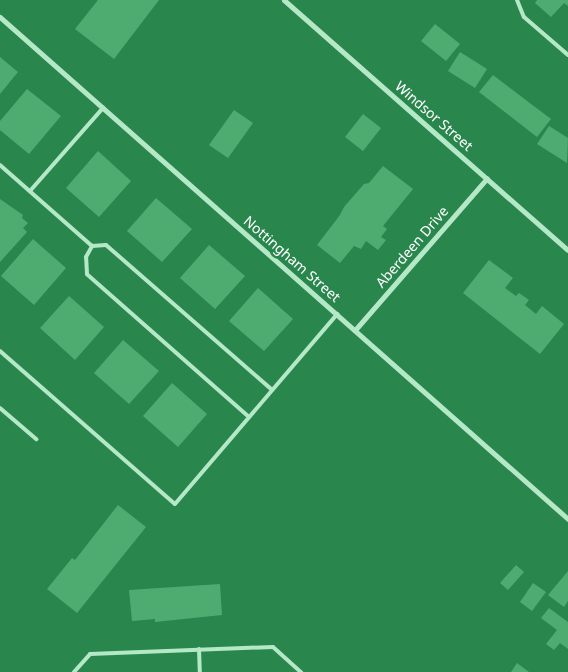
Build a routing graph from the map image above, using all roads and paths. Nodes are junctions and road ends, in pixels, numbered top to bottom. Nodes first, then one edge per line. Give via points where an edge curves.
1 (284, 0) edge
2 (517, 0) edge
3 (0, 17) edge
4 (568, 55) edge
5 (103, 108) junction
6 (0, 165) edge
7 (487, 178) junction
8 (30, 191) junction
9 (92, 246) junction
10 (568, 250) edge
11 (337, 314) junction
12 (355, 330) junction
13 (0, 351) edge
14 (272, 390) junction
15 (0, 408) edge
16 (249, 417) junction
17 (36, 439) dead end
18 (568, 519) edge
19 (199, 650) junction
20 (74, 672) edge
21 (200, 672) edge
22 (301, 672) edge

1 - 7 street, Windsor Street
2 - 4 lane via 524,16
3 - 5 street, Nottingham Street
5 - 8 lane
5 - 11 street, Nottingham Street
6 - 8 lane
7 - 10 street, Windsor Street
7 - 12 street, Aberdeen Drive
8 - 9 lane
9 - 14 lane via 106,245
9 - 16 lane via 86,257 86,274
11 - 12 street, Nottingham Street
11 - 14 lane
12 - 18 street, Nottingham Street
13 - 16 lane via 175,504
14 - 16 lane
15 - 17 lane
19 - 20 lane via 90,654
19 - 21 lane
19 - 22 lane via 273,646

